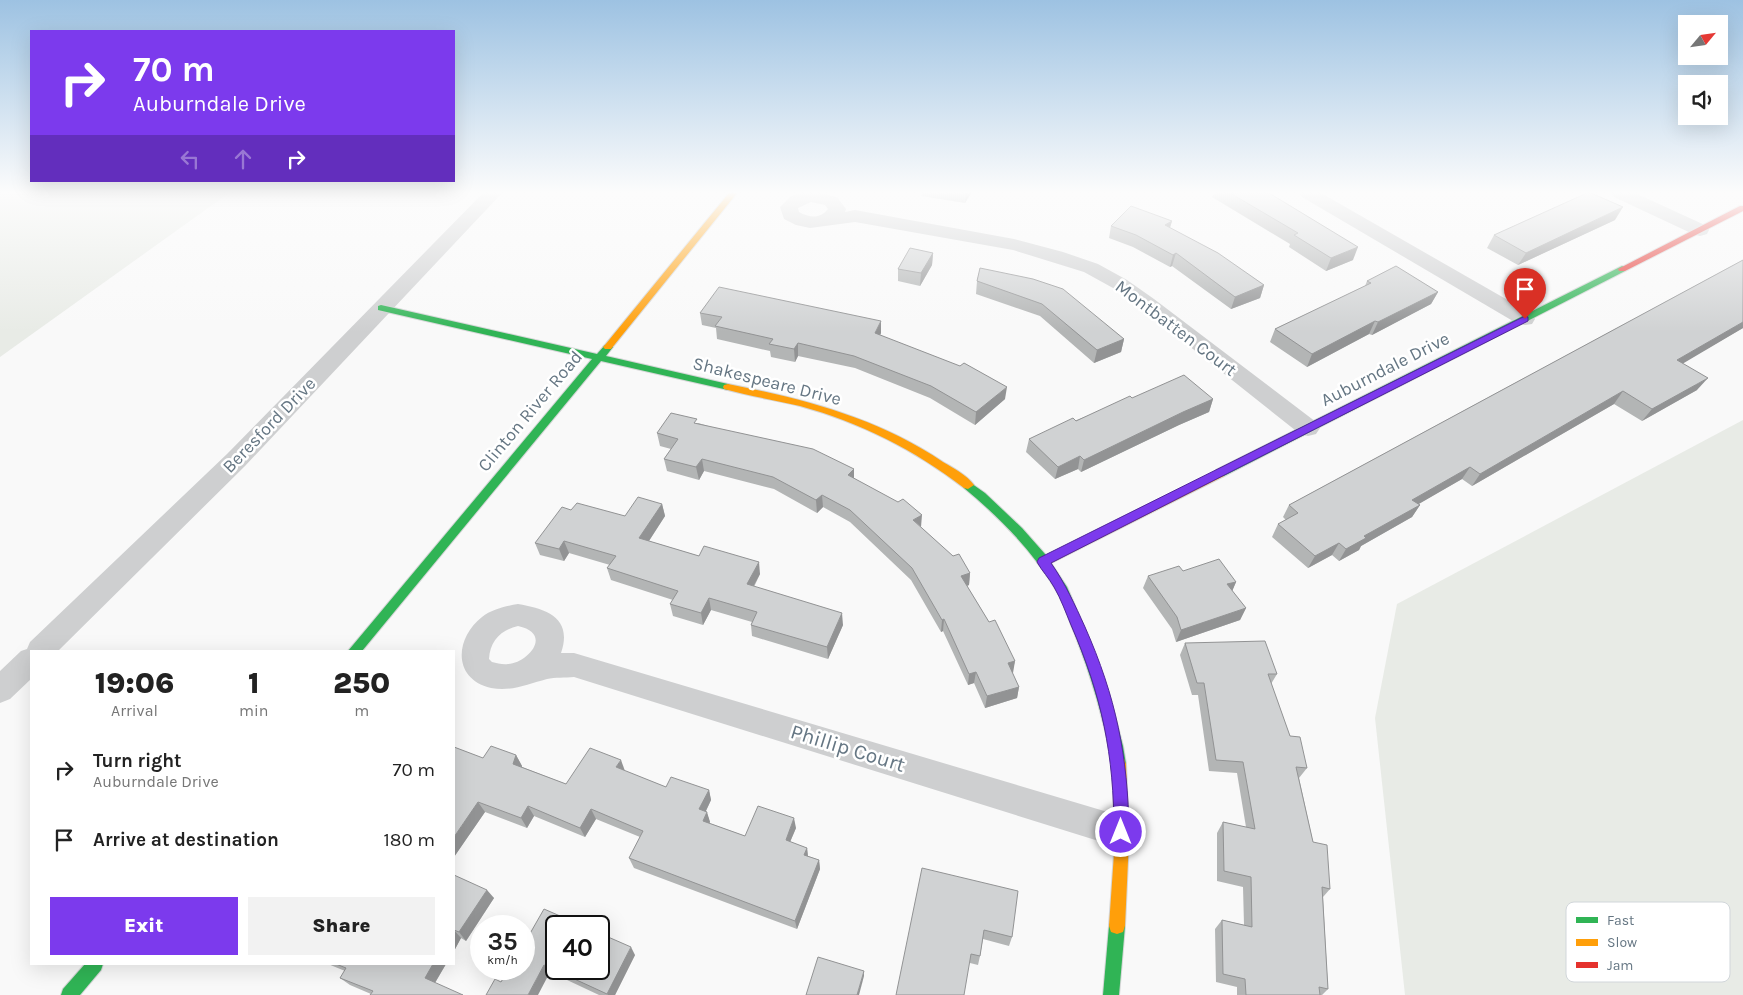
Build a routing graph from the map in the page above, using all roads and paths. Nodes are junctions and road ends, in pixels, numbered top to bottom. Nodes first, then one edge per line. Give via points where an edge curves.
1 (448, 239) edge
2 (696, 239) edge
3 (983, 239) edge
4 (1390, 239) edge
5 (1681, 239) edge
6 (381, 308) junction
7 (1525, 319) junction
8 (598, 358) junction
9 (1308, 428) junction
10 (1043, 562) junction
11 (551, 635) junction
12 (41, 650) edge
13 (355, 650) edge
14 (30, 661) edge
15 (574, 665) junction
16 (526, 673) junction
17 (0, 690) edge
18 (1121, 832) junction
19 (94, 965) edge
20 (70, 995) edge
21 (1110, 995) edge

1 - 6 street, Beresford Drive
2 - 8 street, Clinton River Road
3 - 9 street, Montbatten Court via 1056,256 1091,268 1120,284
4 - 7 street
5 - 7 street, Auburndale Drive
6 - 8 street, Shakespeare Drive
6 - 12 street, Beresford Drive via 236,460
7 - 9 street, Auburndale Drive
8 - 10 street, Shakespeare Drive via 811,406 878,431 926,456 976,491 1024,538
8 - 13 street, Clinton River Road
9 - 10 street, Auburndale Drive
10 - 18 street, Shakespeare Drive via 1073,614 1105,698 1116,744
11 - 15 street, Phillip Court
11 - 16 street, Phillip Court via 546,656
11 - 16 street, Phillip Court via 540,619 518,615 494,623 478,640 475,660 488,675 500,678
14 - 17 street
15 - 16 street, Phillip Court via 549,666
15 - 18 street, Phillip Court
18 - 21 street, Shakespeare Drive
19 - 20 street

